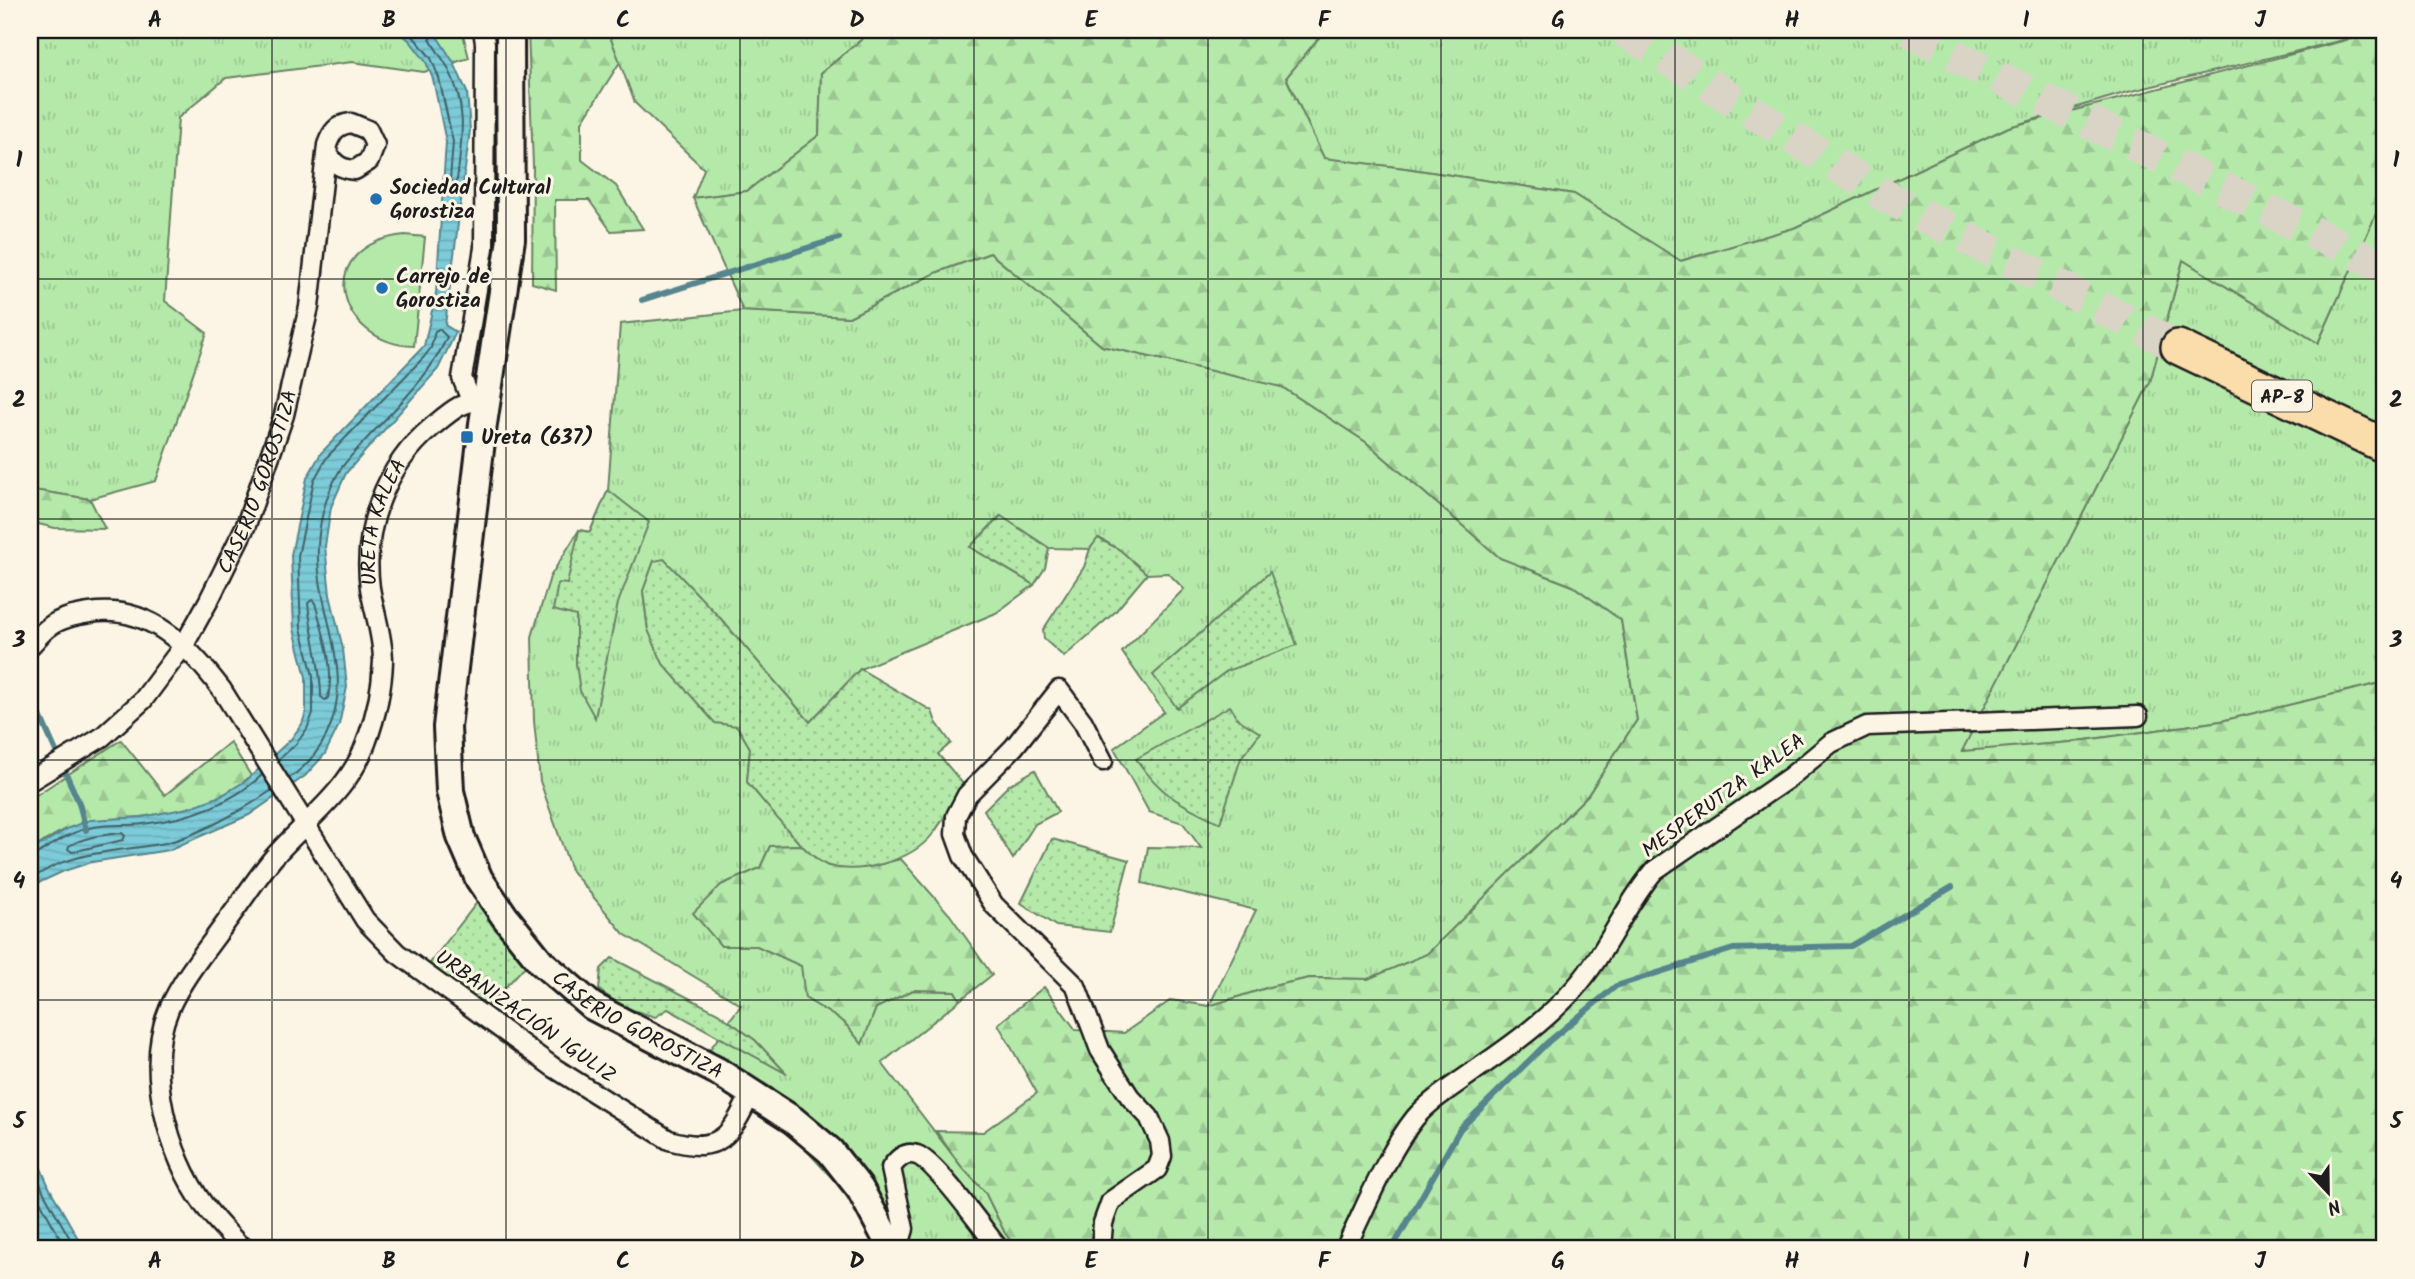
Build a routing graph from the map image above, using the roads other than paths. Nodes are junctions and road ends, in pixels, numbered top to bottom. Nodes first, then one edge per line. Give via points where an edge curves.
1 (483, 30) edge
2 (510, 30) edge
3 (328, 153) dead end
4 (2178, 347) tunnel mouth
5 (479, 400) junction
6 (2385, 446) edge
7 (184, 645) junction
8 (30, 646) edge
9 (2138, 716) dead end
10 (1103, 761) dead end
11 (30, 781) edge
12 (308, 825) junction
13 (751, 1093) junction
14 (247, 1249) edge
15 (892, 1249) edge
16 (898, 1249) edge
17 (999, 1249) edge
18 (1101, 1249) edge
19 (1345, 1249) edge

1 - 5 street via 484,248 463,378
2 - 5 street via 511,239
3 - 7 street, CASERIO GOROSTIZA via 309,307 284,415 246,525
4 - 6 highway, AP-8
5 - 12 street, URETA KALEA via 453,410 424,433 383,490 371,525 368,560 383,658 374,721 360,759
5 - 13 street, CASERIO GOROSTIZA via 447,727 450,791 461,837 479,879 541,962 592,1006
7 - 8 street via 144,617 120,610 75,615 50,626
7 - 11 street, CASERIO GOROSTIZA via 144,700 102,737
7 - 12 street, URBANIZACIÓN IGULIZ via 234,708
9 - 19 street, MESPERUTZA KALEA via 1867,726 1831,743 1656,870 1638,890 1603,951 1575,988 1524,1037 1416,1118
10 - 18 street via 1083,722 1059,690 1014,747 967,795 956,816 955,834 963,856 994,905 1076,986 1100,1050 1130,1097 1149,1117 1160,1141 1162,1156 1157,1168 1111,1201
12 - 13 street, URBANIZACIÓN IGULIZ via 365,920 397,953 553,1067 654,1131 669,1140 710,1144 732,1132
12 - 14 street via 273,858 188,975 169,1011 159,1054 165,1114 179,1160 203,1205
13 - 15 street, CASERIO GOROSTIZA via 830,1152 860,1189
16 - 17 street via 904,1229 891,1168 898,1158 909,1154 937,1169

